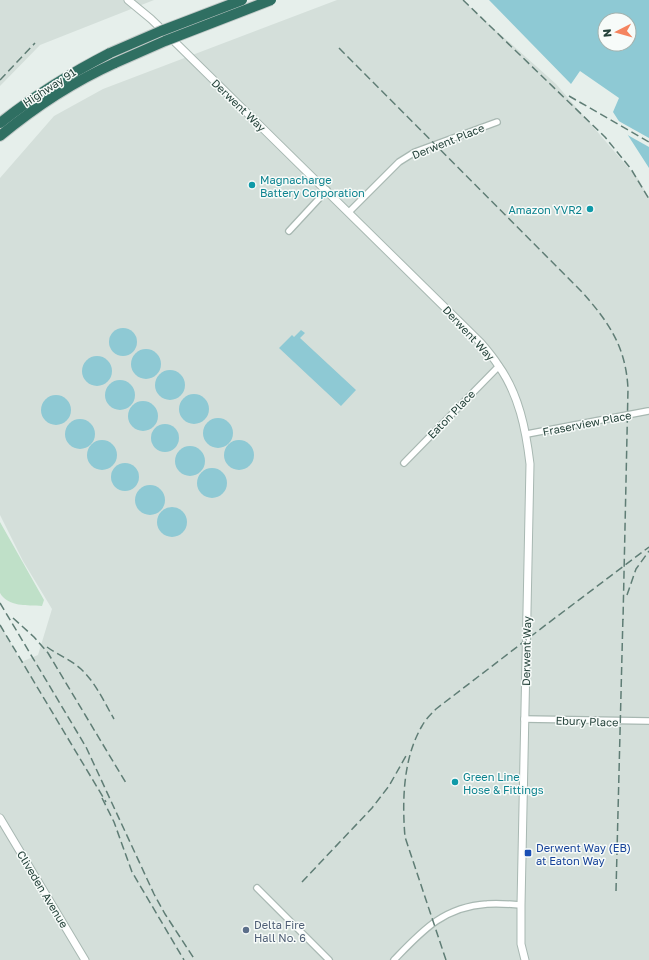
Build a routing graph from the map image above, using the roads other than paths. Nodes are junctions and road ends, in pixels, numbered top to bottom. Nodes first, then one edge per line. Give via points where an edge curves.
1 (242, 0) edge
2 (271, 0) edge
3 (133, 1) edge
4 (113, 58) junction
5 (497, 122) dead end
6 (0, 123) edge
7 (0, 136) edge
8 (326, 190) junction
9 (349, 212) junction
10 (289, 231) dead end
11 (499, 366) junction
12 (648, 411) edge
13 (527, 434) junction
14 (404, 463) dead end
15 (524, 719) junction
16 (649, 721) edge
17 (0, 818) edge
18 (257, 888) dead end
19 (521, 905) junction
20 (85, 960) edge
21 (329, 960) edge
22 (394, 960) edge
23 (525, 960) edge

1 - 4 highway, bridge via 161,31
2 - 4 highway, bridge
3 - 8 street, Derwent Way
4 - 6 highway, Highway 91 via 62,79
4 - 7 highway, Highway 91 via 36,108
5 - 9 street, Derwent Place via 416,152 398,162
8 - 9 street, Derwent Way
8 - 10 street
9 - 11 street, Derwent Way via 481,343
11 - 13 street, Derwent Way via 515,396
11 - 14 street, Eaton Place
12 - 13 street, Fraserview Place
13 - 15 street, Derwent Way via 530,467
15 - 16 street, Ebury Place
15 - 19 street, Derwent Way
17 - 20 street, Cliveden Avenue
18 - 21 street
19 - 22 street via 487,903 455,910 428,926
19 - 23 street, Derwent Way via 521,944

